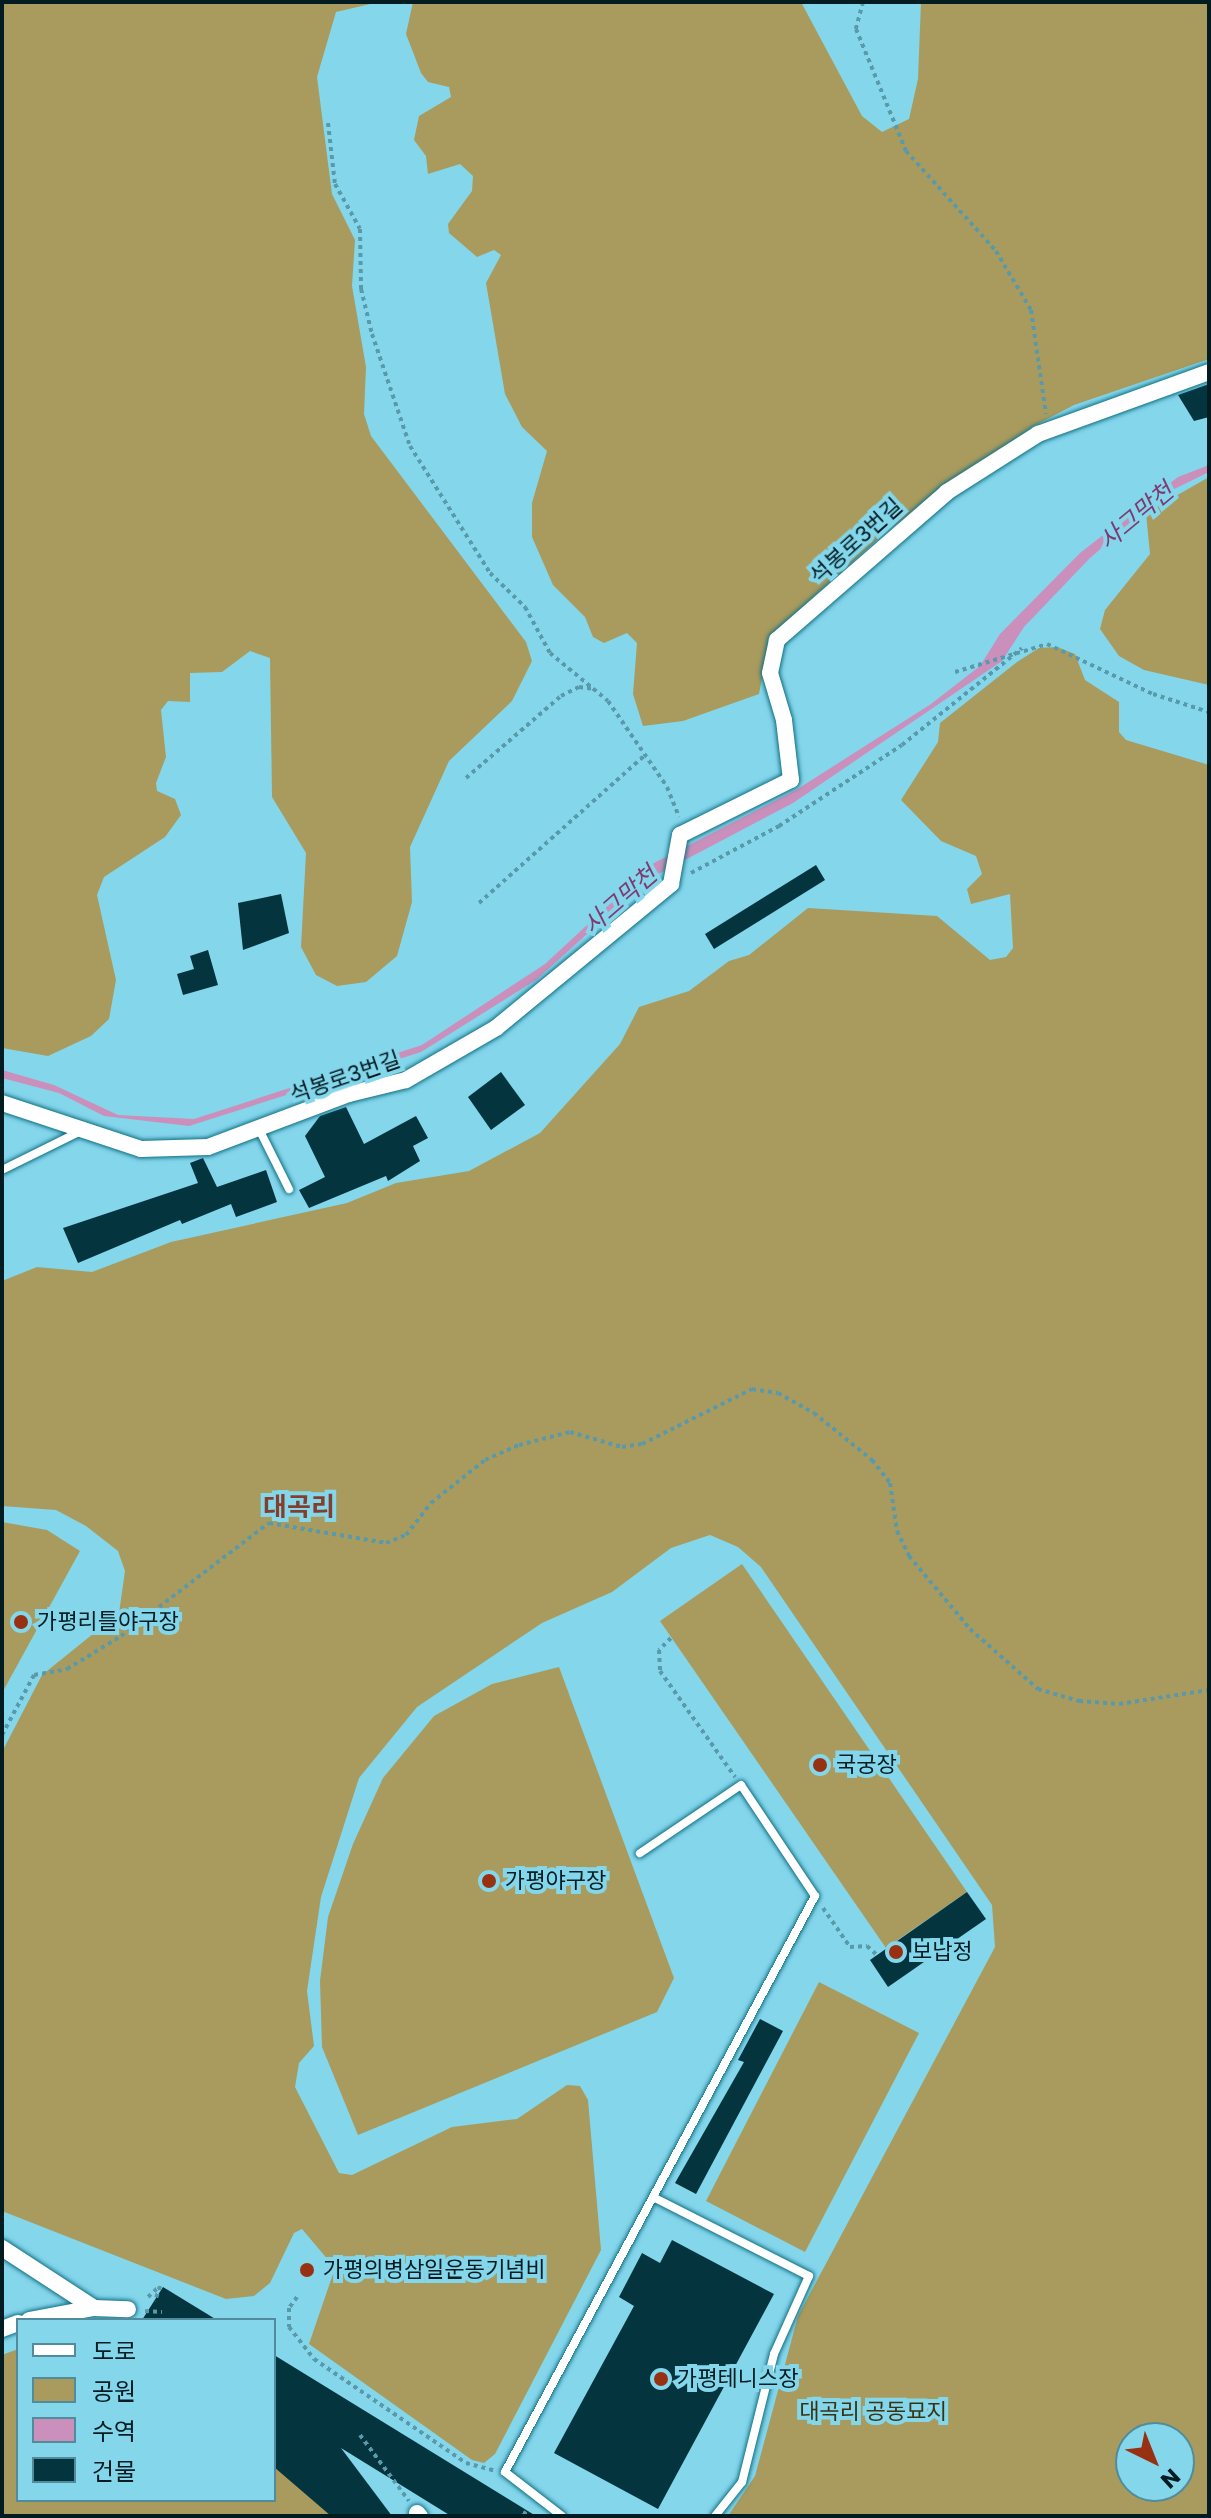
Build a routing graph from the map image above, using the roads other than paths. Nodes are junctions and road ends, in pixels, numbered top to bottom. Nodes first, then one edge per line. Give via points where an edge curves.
1 (1209, 372) edge
2 (2, 1103) edge
3 (260, 1131) junction
4 (79, 1132) junction
5 (2, 1170) edge
6 (289, 1189) dead end
7 (640, 1853) dead end
8 (653, 2197) junction
9 (2, 2248) edge
10 (94, 2308) junction
11 (128, 2309) dead end
12 (40, 2318) edge
13 (562, 2516) edge
14 (715, 2516) edge

1 - 3 street, 석봉로3번길 via 1051,428 947,492 777,640 770,673 784,720 791,780 680,835 671,884 496,1028 406,1080 349,1094
2 - 4 street, 석봉로3번길
3 - 4 street, 석봉로3번길 via 172,1153
3 - 6 lane
4 - 5 lane
7 - 8 lane via 741,1785 815,1896
8 - 13 lane via 505,2472
8 - 14 lane via 809,2276 774,2354 742,2482
9 - 10 street
10 - 11 street
10 - 12 street

